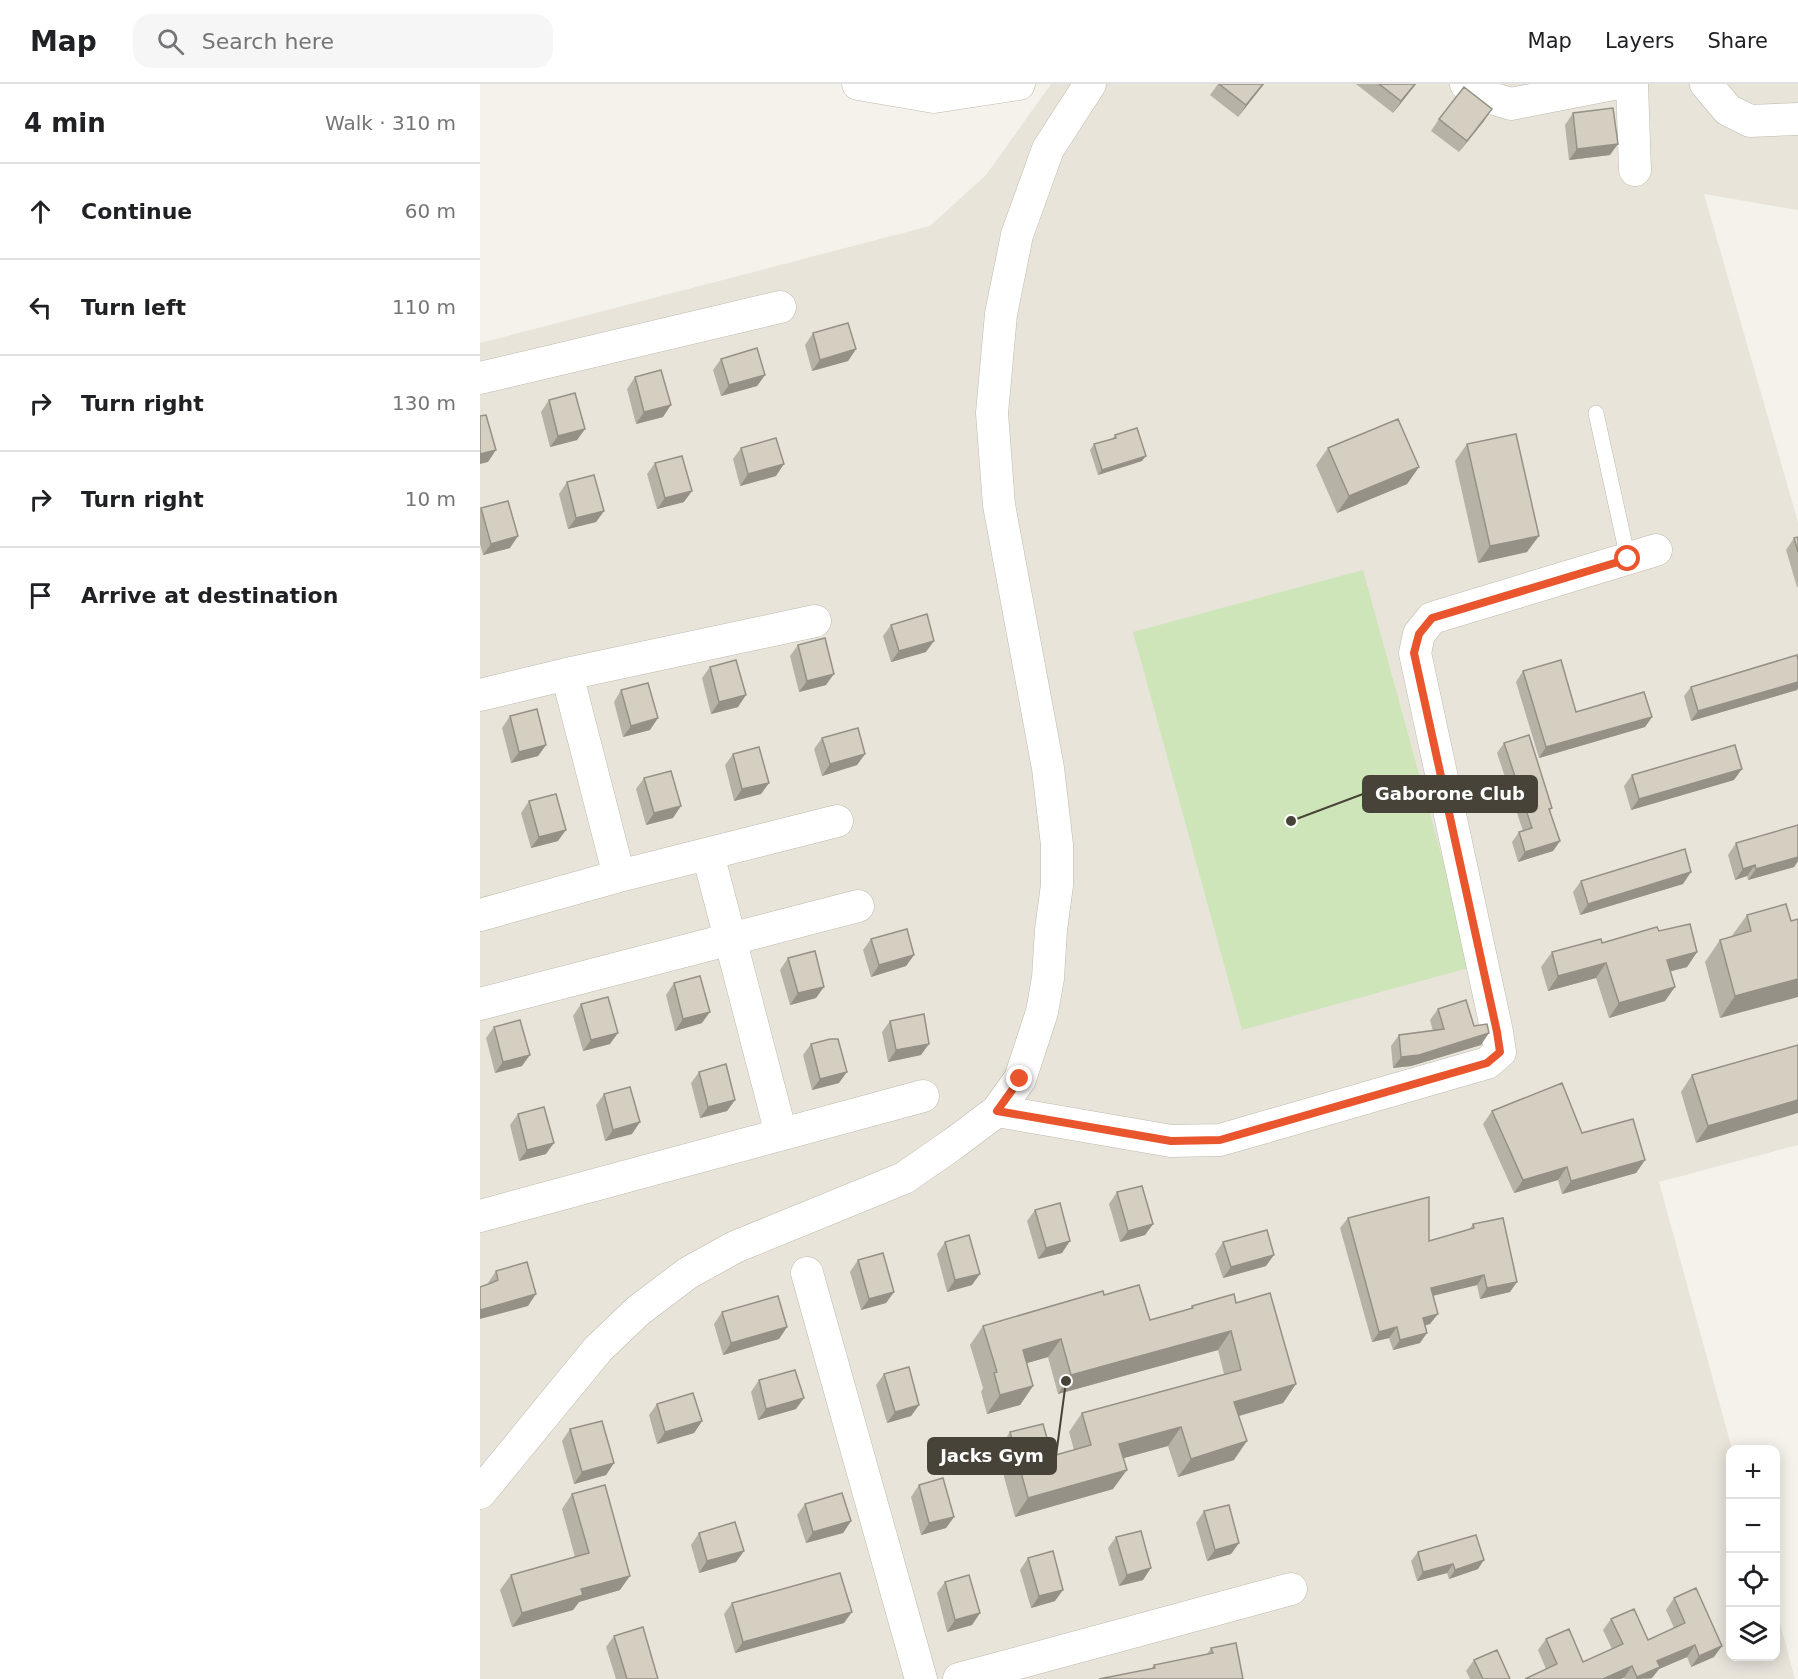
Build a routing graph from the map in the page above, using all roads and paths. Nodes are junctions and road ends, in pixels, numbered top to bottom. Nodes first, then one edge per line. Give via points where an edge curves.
1 (858, 84) edge
2 (1019, 84) edge
3 (1090, 84) edge
4 (1466, 84) edge
5 (1613, 84) edge
6 (1632, 84) edge
7 (1706, 84) edge
8 (1798, 119) edge
9 (1635, 170) dead end
10 (780, 307) dead end
11 (480, 378) edge
12 (1596, 413) dead end
13 (1642, 554) joint
14 (815, 621) dead end
15 (567, 674) junction
16 (480, 695) edge
17 (837, 820) dead end
18 (708, 854) junction
19 (619, 876) junction
20 (858, 906) dead end
21 (480, 915) edge
22 (731, 939) junction
23 (480, 1004) edge
24 (923, 1096) dead end
25 (997, 1111) junction
26 (781, 1134) junction
27 (480, 1216) edge
28 (807, 1274) dead end
29 (480, 1493) edge
30 (1291, 1589) dead end
31 (921, 1679) edge
32 (958, 1679) edge

1 - 2 street via 934,97
3 - 25 street via 1048,149 1017,235 1001,315 992,412 999,505 1048,768 1057,845 1057,885 1042,1012 1020,1079
4 - 5 street via 1481,95 1511,104
6 - 9 street
7 - 8 street via 1728,110 1750,120
10 - 11 street
12 - 13 lane
13 - 25 street via 1432,618 1419,634 1414,653 1497,1032 1500,1052 1494,1058 1220,1140 1171,1141
14 - 15 street
15 - 16 street
15 - 19 street
17 - 18 street
18 - 19 street
18 - 22 street
19 - 21 street
20 - 22 street
22 - 23 street
22 - 26 street
24 - 26 street
25 - 29 street via 904,1178 735,1247 639,1310 598,1349
26 - 27 street
28 - 31 street
30 - 32 street

